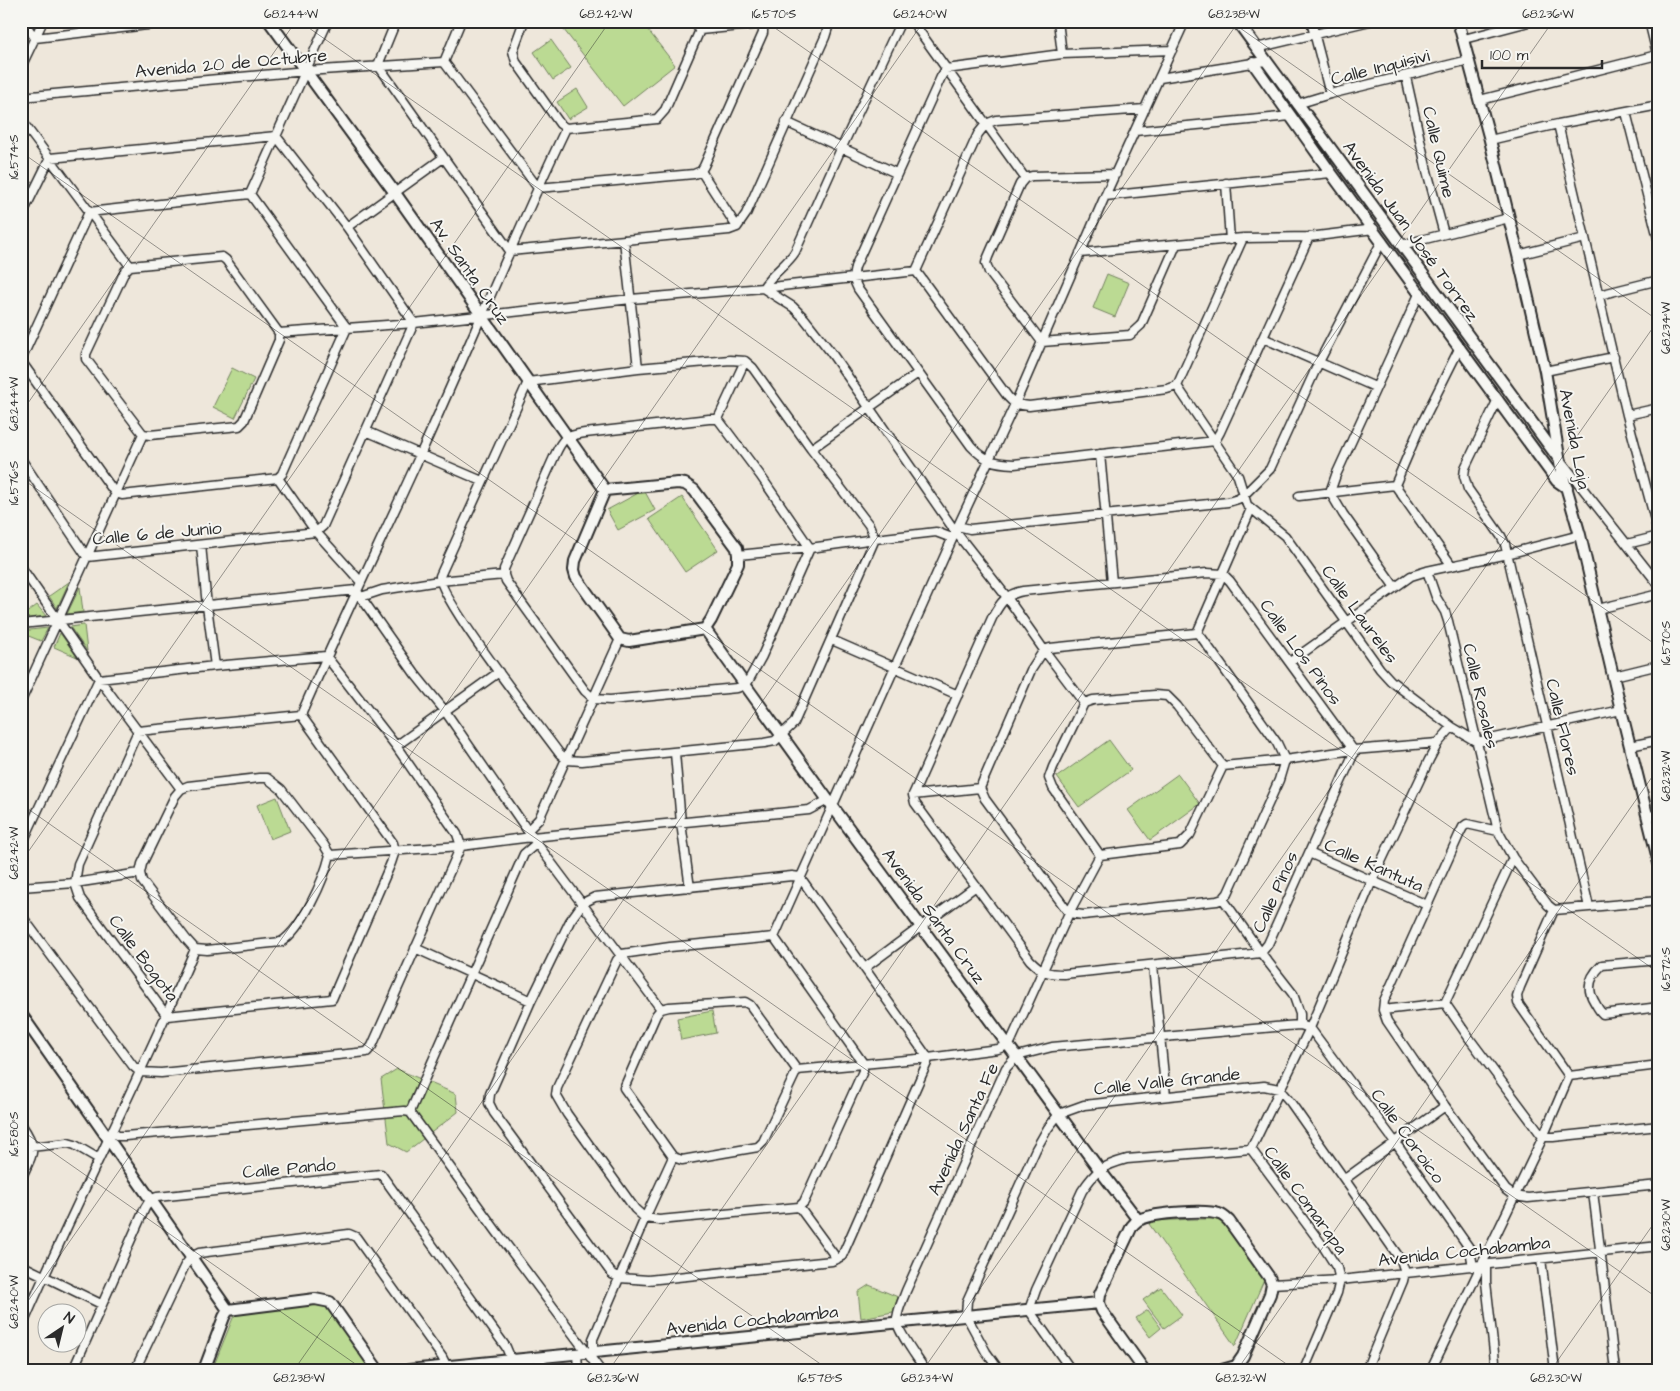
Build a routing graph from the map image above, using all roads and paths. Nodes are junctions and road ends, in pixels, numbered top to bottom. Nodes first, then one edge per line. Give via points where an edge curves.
1 (23, 21) edge
2 (43, 21) edge
3 (182, 21) edge
4 (269, 21) edge
5 (328, 21) edge
6 (396, 21) edge
7 (461, 21) edge
8 (524, 21) edge
9 (693, 21) edge
10 (792, 21) edge
11 (830, 21) edge
12 (901, 21) edge
13 (912, 21) edge
14 (1058, 21) edge
15 (1186, 21) edge
16 (1237, 21) edge
17 (1311, 21) edge
18 (1370, 21) edge
19 (1458, 21) edge
20 (1532, 21) edge
21 (1649, 21) edge
22 (763, 23) edge
23 (700, 30) junction
24 (1314, 34) junction
25 (35, 38) junction
26 (1464, 39) junction
27 (1256, 48) junction
28 (1172, 50) junction
29 (1062, 54) junction
30 (1658, 58) edge
31 (1470, 60) junction
32 (1265, 61) junction
33 (444, 62) junction
34 (1253, 63) junction
35 (378, 65) junction
36 (21, 66) edge
37 (946, 69) junction
38 (306, 71) junction
39 (1406, 77) junction
40 (1160, 78) junction
41 (1330, 94) junction
42 (21, 98) edge
43 (1480, 100) junction
44 (1297, 104) junction
45 (1659, 106) edge
46 (1145, 109) junction
47 (1626, 112) junction
48 (1291, 116) junction
49 (21, 120) edge
50 (786, 122) junction
51 (986, 124) junction
52 (1558, 124) junction
53 (566, 128) junction
54 (1135, 131) junction
55 (276, 136) junction
56 (1490, 140) junction
57 (841, 149) junction
58 (50, 158) junction
59 (443, 158) junction
60 (701, 171) junction
61 (1331, 172) junction
62 (896, 173) junction
63 (1116, 174) junction
64 (1025, 178) junction
65 (1226, 183) junction
66 (538, 188) junction
67 (250, 194) junction
68 (395, 194) junction
69 (1105, 196) junction
70 (89, 212) junction
71 (21, 217) edge
72 (1509, 218) junction
73 (1656, 220) edge
74 (347, 227) junction
75 (738, 227) junction
76 (1374, 229) junction
77 (1444, 234) junction
78 (1308, 237) junction
79 (1244, 238) junction
80 (1585, 238) junction
81 (624, 240) junction
82 (1230, 240) junction
83 (1382, 240) junction
84 (1659, 242) edge
85 (1176, 245) junction
86 (1401, 245) junction
87 (510, 251) junction
88 (1080, 253) junction
89 (1518, 255) junction
90 (130, 266) junction
91 (916, 271) junction
92 (853, 278) junction
93 (1659, 280) edge
94 (763, 288) junction
95 (1420, 292) junction
96 (1599, 295) junction
97 (631, 299) junction
98 (482, 316) junction
99 (414, 323) junction
100 (347, 328) junction
101 (279, 333) junction
102 (1263, 338) junction
103 (1042, 342) junction
104 (1460, 348) junction
105 (1614, 357) junction
106 (21, 360) edge
107 (745, 361) junction
108 (1319, 362) junction
109 (638, 368) junction
110 (1545, 371) junction
111 (918, 373) junction
112 (528, 382) junction
113 (1177, 386) junction
114 (1375, 387) junction
115 (1498, 399) junction
116 (1015, 404) junction
117 (868, 407) junction
118 (1659, 408) edge
119 (1627, 415) junction
120 (718, 419) junction
121 (366, 431) junction
122 (143, 434) junction
123 (566, 436) junction
124 (1215, 441) junction
125 (811, 449) junction
126 (1100, 454) junction
127 (420, 455) junction
128 (21, 459) edge
129 (1560, 460) junction
130 (989, 461) junction
131 (278, 478) junction
132 (482, 481) junction
133 (1395, 485) junction
134 (1567, 489) junction
135 (605, 490) junction
136 (1330, 492) junction
137 (115, 493) junction
138 (1244, 495) junction
139 (1299, 496) dead end
140 (1252, 509) junction
141 (1106, 515) junction
142 (316, 532) junction
143 (955, 532) junction
144 (1580, 536) junction
145 (1659, 536) edge
146 (875, 539) junction
147 (1627, 544) junction
148 (201, 545) junction
149 (810, 548) junction
150 (738, 554) junction
151 (1507, 554) junction
152 (87, 556) junction
153 (1452, 566) junction
154 (21, 567) edge
155 (1427, 571) junction
156 (1223, 574) junction
157 (504, 575) junction
158 (439, 581) junction
159 (361, 582) junction
160 (1112, 582) junction
161 (1394, 586) junction
162 (1659, 586) edge
163 (359, 594) junction
164 (1659, 594) edge
165 (1006, 596) junction
166 (207, 606) junction
167 (1598, 609) junction
168 (58, 620) junction
169 (1346, 621) junction
170 (21, 624) edge
171 (705, 629) junction
172 (1197, 633) junction
173 (620, 639) junction
174 (832, 640) junction
175 (1044, 650) junction
176 (326, 656) junction
177 (1290, 662) junction
178 (1659, 665) edge
179 (215, 666) junction
180 (894, 668) junction
181 (499, 672) junction
182 (1614, 676) junction
183 (99, 680) junction
184 (746, 685) junction
185 (958, 695) junction
186 (594, 699) junction
187 (21, 701) edge
188 (1084, 703) junction
189 (1621, 710) junction
190 (445, 712) junction
191 (301, 715) junction
192 (1452, 727) junction
193 (1548, 727) junction
194 (138, 731) junction
195 (782, 735) junction
196 (1659, 740) edge
197 (1477, 742) junction
198 (1438, 743) junction
199 (396, 746) junction
200 (1630, 746) junction
201 (1353, 750) junction
202 (675, 753) junction
203 (567, 760) junction
204 (1285, 760) junction
205 (1222, 766) junction
206 (980, 788) junction
207 (181, 789) junction
208 (913, 795) junction
209 (831, 803) junction
210 (1659, 814) edge
211 (1647, 817) junction
212 (681, 823) junction
213 (1498, 831) junction
214 (532, 837) junction
215 (21, 846) edge
216 (461, 846) junction
217 (395, 851) junction
218 (1309, 853) junction
219 (330, 855) junction
220 (1100, 855) junction
221 (1513, 858) junction
222 (1659, 863) edge
223 (140, 873) junction
224 (800, 877) junction
225 (1372, 881) junction
226 (75, 883) junction
227 (976, 886) junction
228 (21, 887) edge
229 (690, 888) junction
230 (1223, 899) junction
231 (1659, 901) edge
232 (583, 902) junction
233 (1426, 905) junction
234 (1589, 907) junction
235 (1554, 910) junction
236 (1069, 913) junction
237 (21, 915) edge
238 (921, 925) junction
239 (774, 936) junction
240 (415, 948) junction
241 (195, 949) junction
242 (1261, 953) junction
243 (622, 954) junction
244 (1659, 960) edge
245 (1153, 966) junction
246 (866, 967) junction
247 (1043, 972) junction
248 (470, 974) junction
249 (531, 1001) junction
250 (1445, 1004) junction
251 (1659, 1007) edge
252 (661, 1009) junction
253 (1383, 1010) junction
254 (21, 1014) edge
255 (167, 1016) junction
256 (1300, 1026) junction
257 (1310, 1028) junction
258 (1160, 1036) junction
259 (1008, 1045) junction
260 (1017, 1056) junction
261 (928, 1058) junction
262 (863, 1063) junction
263 (1659, 1065) edge
264 (797, 1070) junction
265 (140, 1072) junction
266 (1569, 1076) junction
267 (1279, 1090) junction
268 (1166, 1096) junction
269 (1445, 1106) junction
270 (410, 1112) junction
271 (1059, 1114) junction
272 (21, 1124) edge
273 (1659, 1126) edge
274 (110, 1135) junction
275 (1543, 1137) junction
276 (1395, 1142) junction
277 (34, 1147) junction
278 (21, 1148) edge
279 (1251, 1149) junction
280 (674, 1157) junction
281 (99, 1159) junction
282 (1099, 1169) junction
283 (21, 1179) edge
284 (1346, 1179) junction
285 (1659, 1185) edge
286 (1593, 1192) junction
287 (1514, 1196) junction
288 (150, 1200) junction
289 (798, 1207) junction
290 (645, 1218) junction
291 (1138, 1220) junction
292 (1658, 1248) edge
293 (1600, 1252) junction
294 (192, 1257) junction
295 (837, 1259) junction
296 (1541, 1259) junction
297 (21, 1265) edge
298 (1480, 1266) junction
299 (1406, 1272) junction
300 (44, 1276) junction
301 (620, 1278) junction
302 (1340, 1280) junction
303 (1272, 1284) junction
304 (1099, 1303) junction
305 (101, 1304) junction
306 (228, 1310) junction
307 (1029, 1310) junction
308 (966, 1315) junction
309 (897, 1322) junction
310 (21, 1329) edge
311 (586, 1352) junction
312 (511, 1364) edge
313 (446, 1367) edge
314 (1238, 1368) edge
315 (73, 1370) edge
316 (135, 1370) edge
317 (204, 1370) edge
318 (378, 1370) edge
319 (409, 1370) edge
320 (578, 1370) edge
321 (600, 1370) edge
322 (925, 1370) edge
323 (999, 1370) edge
324 (1071, 1370) edge
325 (1144, 1370) edge
326 (1222, 1370) edge
327 (1304, 1370) edge
328 (1366, 1370) edge
329 (1431, 1370) edge
330 (1496, 1370) edge
331 (1555, 1370) edge
332 (1615, 1370) edge

1 - 25 street
2 - 25 street
3 - 25 street
4 - 38 street, Av. Santa Cruz
5 - 38 street
6 - 35 street
7 - 33 street
8 - 53 street via 513,51 516,62
9 - 23 street
10 - 22 street
11 - 50 street
12 - 57 street
13 - 37 street
14 - 29 street
15 - 28 street
16 - 27 street, Avenida Juan José Torrez
17 - 24 street
18 - 24 street
19 - 26 street, Avenida Laja
20 - 26 street
21 - 30 street
22 - 23 street
22 - 60 street via 763,33
23 - 53 street via 665,110 657,119
24 - 27 street
24 - 41 street
25 - 36 street
26 - 31 street, Avenida Laja
27 - 32 street, Avenida Juan José Torrez
28 - 29 street
28 - 40 street
29 - 37 street
30 - 43 street
31 - 39 street, Calle Inquisivi
31 - 43 street, Avenida Laja
32 - 34 street
32 - 44 street, Avenida Juan José Torrez
33 - 35 street, Avenida 20 de Octubre
33 - 66 street
34 - 40 street
34 - 48 street
35 - 38 street, Avenida 20 de Octubre
35 - 59 street
37 - 51 street
37 - 62 street
38 - 42 street, Avenida 20 de Octubre
38 - 55 street
38 - 68 street, Av. Santa Cruz
39 - 41 street, Calle Inquisivi
39 - 77 street, Calle Quime
40 - 46 street
41 - 44 street, Calle Inquisivi
43 - 56 street, Avenida Laja
44 - 86 street, Avenida Juan José Torrez
45 - 47 street
46 - 51 street via 996,120
46 - 54 street
47 - 52 street
47 - 73 street
48 - 54 street
48 - 61 street
49 - 58 street
50 - 57 street
50 - 75 street
51 - 64 street
51 - 91 street via 978,134
52 - 56 street
52 - 80 street
53 - 66 street
54 - 63 street
55 - 58 street
55 - 67 street
55 - 74 street
56 - 72 street, Avenida Laja
57 - 62 street
57 - 94 street via 795,252
58 - 70 street
58 - 71 street
59 - 68 street
59 - 87 street
60 - 66 street
60 - 75 street
61 - 65 street
61 - 76 street
62 - 92 street
63 - 64 street
63 - 69 street
64 - 103 street via 986,263 989,272
65 - 69 street
65 - 82 street
66 - 87 street
67 - 70 street
67 - 100 street
68 - 74 street
68 - 98 street, Av. Santa Cruz
69 - 88 street
70 - 90 street
70 - 106 street
72 - 77 street
72 - 89 street, Avenida Laja
73 - 84 street
74 - 99 street
75 - 81 street
76 - 78 street
76 - 83 street
77 - 86 street
78 - 79 street
78 - 102 street
79 - 82 street
79 - 113 street
80 - 89 street
80 - 96 street
81 - 87 street
81 - 97 street
82 - 85 street
83 - 95 street
83 - 108 street
85 - 88 street
85 - 103 street via 1135,331
86 - 129 street, Avenida Juan José Torrez
87 - 98 street
88 - 103 street
89 - 110 street, Avenida Laja
90 - 101 street via 222,257
90 - 122 street via 125,270 86,359
91 - 92 street
91 - 116 street
92 - 94 street
92 - 111 street
93 - 96 street
94 - 97 street
94 - 117 street via 804,318
95 - 104 street
95 - 114 street
96 - 105 street
97 - 98 street
97 - 109 street
98 - 99 street
98 - 112 street, Av. Santa Cruz
98 - 127 street
99 - 100 street
99 - 121 street
100 - 101 street
100 - 131 street
101 - 122 street via 279,340 244,422 239,426
102 - 108 street
102 - 124 street
103 - 116 street
104 - 115 street
104 - 133 street via 1419,428
105 - 110 street
105 - 119 street
106 - 137 street
107 - 109 street
107 - 120 street
107 - 125 street
108 - 114 street
108 - 138 street via 1270,469
109 - 112 street
110 - 129 street, Avenida Laja
111 - 117 street
111 - 130 street via 971,446
112 - 123 street, Av. Santa Cruz
112 - 132 street
113 - 116 street via 1029,406
113 - 124 street, Calle Laureles
114 - 136 street
115 - 134 street via 1557,481
115 - 151 street, Calle Flores via 1464,476 1468,488 1501,536
116 - 130 street
117 - 125 street
117 - 143 street
118 - 119 street
119 - 145 street
120 - 123 street
120 - 149 street
121 - 127 street
121 - 142 street via 323,526
122 - 137 street
123 - 135 street, Av. Santa Cruz
123 - 157 street
124 - 126 street
124 - 138 street, Calle Laureles via 1238,476
125 - 146 street via 869,525
126 - 130 street via 1014,464
126 - 141 street
127 - 132 street
127 - 159 street
128 - 152 street, Calle 6 de Junio
129 - 134 street, Avenida Laja
129 - 147 street
130 - 143 street
131 - 137 street via 122,495
131 - 142 street
132 - 158 street
133 - 136 street
133 - 153 street
134 - 144 street, Avenida Laja
135 - 150 street via 685,484 694,490 737,548
135 - 173 street via 575,560 574,570
136 - 139 street
136 - 161 street
137 - 152 street
138 - 140 street, Calle Laureles
138 - 141 street via 1228,502
140 - 156 street
140 - 169 street, Calle Laureles via 1285,536
141 - 143 street
141 - 160 street
142 - 148 street, Calle 6 de Junio
142 - 159 street
143 - 146 street
143 - 165 street
143 - 180 street
144 - 151 street
144 - 167 street, Avenida Laja
145 - 147 street
146 - 149 street
146 - 174 street
147 - 162 street
148 - 152 street, Calle 6 de Junio
148 - 166 street
149 - 150 street
149 - 184 street
150 - 171 street via 738,564
151 - 153 street
151 - 193 street, Calle Flores
152 - 168 street
153 - 155 street
154 - 168 street
155 - 161 street
155 - 197 street, Calle Rosales via 1448,621
156 - 160 street
156 - 172 street
156 - 177 street, Calle Los Pinos
157 - 158 street
157 - 186 street via 585,691
158 - 163 street
158 - 181 street
159 - 163 street
160 - 165 street via 1023,590
161 - 169 street
163 - 166 street
163 - 176 street
163 - 190 street
164 - 167 street
165 - 175 street
165 - 185 street via 992,618
166 - 168 street
166 - 179 street
167 - 182 street, Avenida Laja
168 - 170 street
168 - 183 street
168 - 187 street
169 - 177 street
169 - 192 street, Calle Laureles via 1391,681
171 - 173 street via 629,641
171 - 184 street, Avenida Santa Cruz
172 - 175 street
172 - 204 street via 1277,742
173 - 186 street
174 - 180 street
174 - 195 street via 794,723
175 - 188 street
175 - 206 street via 1031,670
176 - 179 street
176 - 191 street
176 - 199 street
177 - 201 street, Calle Los Pinos
178 - 182 street
179 - 183 street
180 - 185 street
180 - 209 street
181 - 190 street
181 - 203 street
182 - 189 street, Avenida Laja
183 - 194 street
183 - 215 street
184 - 186 street
184 - 195 street, Avenida Santa Cruz
185 - 208 street
186 - 203 street
188 - 205 street via 1167,696
188 - 220 street via 1049,778
189 - 193 street
189 - 200 street, Avenida Laja
190 - 199 street
190 - 214 street
191 - 194 street
191 - 217 street via 393,843
192 - 197 street, Calle Laureles
192 - 198 street
193 - 197 street
193 - 234 street, Calle Flores
194 - 207 street
194 - 226 street via 78,864
195 - 202 street via 775,741 764,743
195 - 209 street, Avenida Santa Cruz
196 - 200 street
197 - 213 street, Calle Rosales
198 - 201 street
198 - 225 street
199 - 216 street via 457,834
200 - 211 street, Avenida Laja
201 - 204 street
201 - 218 street, Calle Pinos
202 - 203 street
202 - 212 street
203 - 214 street
204 - 205 street
204 - 230 street via 1279,780
205 - 220 street via 1190,835 1180,845
206 - 208 street
206 - 236 street
207 - 219 street via 267,778 281,789
207 - 223 street
208 - 227 street via 915,803
209 - 212 street via 809,810
209 - 224 street
209 - 238 street, Avenida Santa Cruz
210 - 211 street
211 - 222 street, Avenida Laja
212 - 214 street
212 - 229 street
213 - 221 street, Calle Rosales
213 - 233 street via 1471,824 1463,827
214 - 216 street
214 - 232 street
214 - 248 street
216 - 217 street
216 - 240 street
217 - 219 street
217 - 255 street, Calle Bogota via 332,999
218 - 225 street, Calle Kantuta
218 - 242 street, Calle Pinos
219 - 241 street via 304,916 290,937 281,942
220 - 236 street
221 - 235 street, Calle Rosales
221 - 250 street
223 - 226 street
223 - 241 street via 142,881
224 - 229 street
224 - 239 street
224 - 246 street
225 - 233 street, Calle Kantuta
225 - 257 street
226 - 228 street
226 - 255 street, Calle Bogota via 80,898
227 - 238 street
227 - 247 street via 1030,960
229 - 232 street via 595,897
230 - 236 street via 1083,915
230 - 242 street
231 - 234 street
232 - 243 street
232 - 249 street via 570,921
233 - 253 street
234 - 235 street
235 - 266 street via 1517,996 1518,1004
236 - 247 street
237 - 265 street
238 - 246 street
238 - 259 street, Avenida Santa Cruz
239 - 243 street
239 - 262 street
240 - 248 street
240 - 265 street via 367,1052 161,1073
241 - 255 street
242 - 245 street, Calle Pinos
242 - 256 street via 1293,994 1300,1014
243 - 252 street
243 - 290 street via 556,1095 566,1114 635,1209
244 - 251 street via 1602,965 1589,987 1589,993 1604,1014
245 - 247 street, Calle Pinos via 1064,974
245 - 258 street
246 - 261 street
247 - 259 street
248 - 249 street
248 - 270 street
249 - 301 street via 490,1094 489,1103 612,1274
250 - 253 street
250 - 275 street
252 - 264 street via 745,1002
252 - 280 street via 624,1088
253 - 269 street via 1387,1021
254 - 274 street
255 - 265 street
256 - 257 street, Avenida Santa Fe
256 - 258 street, Avenida Santa Fe
257 - 267 street
257 - 276 street, Calle Coroico
258 - 260 street, Avenida Santa Fe via 1052,1047
258 - 268 street
259 - 260 street, Avenida Santa Cruz
259 - 261 street via 998,1050
260 - 271 street, Avenida Santa Cruz
260 - 309 street, Avenida Santa Fe via 1006,1068 989,1104 906,1291
261 - 262 street
261 - 295 street via 842,1256
262 - 264 street
262 - 289 street via 863,1071 804,1202
263 - 266 street
264 - 280 street via 758,1148 682,1160
265 - 274 street
266 - 275 street
267 - 268 street, Calle Valle Grande via 1264,1086
267 - 279 street
267 - 284 street via 1292,1103
268 - 271 street, Calle Valle Grande via 1084,1105
269 - 276 street
269 - 287 street via 1506,1190
270 - 274 street
270 - 311 street
271 - 282 street, Avenida Santa Cruz
271 - 308 street via 1036,1149 973,1286
272 - 277 street
273 - 275 street
274 - 281 street
274 - 288 street
275 - 287 street
276 - 284 street
276 - 298 street, Calle Coroico
277 - 278 street
277 - 281 street via 68,1143
277 - 283 street
279 - 282 street, Calle Comarapa via 1127,1159
279 - 302 street, Calle Comarapa via 1337,1268
280 - 290 street
281 - 300 street
282 - 291 street, Avenida Santa Cruz
282 - 307 street via 1082,1191
284 - 299 street via 1397,1253
285 - 286 street
286 - 287 street via 1528,1198
286 - 293 street
287 - 298 street
288 - 294 street
288 - 305 street
288 - 312 street, Calle Pando via 380,1174 506,1347
289 - 290 street via 659,1220
289 - 295 street
290 - 301 street
291 - 303 street via 1192,1212 1221,1214
291 - 304 street via 1132,1226 1104,1285
292 - 293 street, Avenida Cochabamba
293 - 296 street, Avenida Cochabamba
293 - 332 street
294 - 306 street
294 - 313 street via 199,1253 353,1234
294 - 316 street via 185,1265
295 - 301 street via 648,1280
296 - 298 street, Avenida Cochabamba
296 - 331 street
297 - 300 street
298 - 299 street, Avenida Cochabamba
298 - 329 street
298 - 330 street via 1486,1282
299 - 302 street, Avenida Cochabamba
299 - 328 street
300 - 305 street
300 - 310 street
301 - 311 street
302 - 303 street, Avenida Cochabamba
302 - 327 street
303 - 314 street
304 - 307 street, Avenida Cochabamba
304 - 325 street
305 - 315 street
306 - 317 street
306 - 318 street via 315,1299 330,1302
307 - 308 street, Avenida Cochabamba
307 - 324 street
308 - 309 street, Avenida Cochabamba
308 - 323 street
309 - 311 street, Avenida Cochabamba
309 - 322 street
311 - 312 street, Avenida Cochabamba
311 - 320 street
311 - 321 street
312 - 313 street, Avenida Cochabamba
313 - 319 street, Avenida Cochabamba
314 - 326 street

